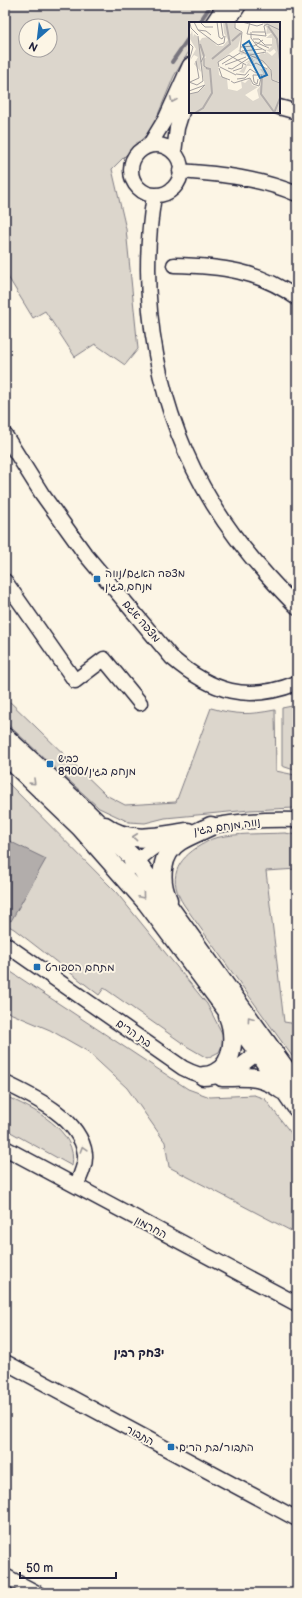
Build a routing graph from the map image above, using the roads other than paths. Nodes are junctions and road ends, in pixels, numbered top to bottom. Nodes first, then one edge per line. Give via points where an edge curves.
1 (225, 5) edge
2 (239, 5) edge
3 (214, 22) edge
4 (228, 22) edge
5 (189, 67) edge
6 (189, 89) edge
7 (280, 107) edge
8 (297, 112) edge
9 (149, 146) junction
10 (174, 153) junction
11 (180, 171) junction
12 (297, 194) edge
13 (154, 196) junction
14 (174, 265) dead end
15 (297, 298) edge
16 (7, 442) edge
17 (5, 581) edge
18 (297, 607) edge
19 (297, 683) edge
20 (140, 703) dead end
21 (5, 737) edge
22 (5, 755) edge
23 (77, 803) junction
24 (297, 820) edge
25 (211, 826) junction
26 (188, 832) junction
27 (136, 861) junction
28 (124, 874) junction
29 (175, 915) junction
30 (5, 944) edge
31 (224, 1006) junction
32 (263, 1048) junction
33 (203, 1076) junction
34 (222, 1076) junction
35 (5, 1083) edge
36 (294, 1096) edge
37 (5, 1148) edge
38 (76, 1186) junction
39 (297, 1304) edge
40 (5, 1362) edge
41 (297, 1519) edge
42 (5, 1576) edge
43 (37, 1593) edge

1 - 3 street
2 - 4 street
5 -> 9 street via 166,118
6 - 10 street via 177,128
7 - 8 street
9 - 10 street via 160,146
9 - 13 street via 136,155 130,172 140,190
10 - 11 street
11 - 12 street via 246,178
11 - 13 street via 176,185 168,192
13 - 18 street via 148,256 151,317 157,356 172,417 213,504 254,562
14 - 15 street via 207,266 253,274 272,282
16 - 19 street, מצפה אגם via 85,554 172,658 198,678 231,691 264,693
17 - 20 street via 75,681 104,659
21 - 23 main road
22 -> 28 main road via 81,828
26 -> 23 main road via 148,838 122,835 108,828
23 - 27 main road
24 - 25 street, נווה מנחם בגין via 265,820
25 - 26 street, נווה מנחם בגין
25 - 29 main road via 179,842 170,850 166,859 162,869 162,881
26 - 27 street, נווה מנחם בגין via 169,839
27 - 28 street, נווה מנחם בגין
27 - 29 main road
28 -> 31 main road
32 -> 29 main road
30 - 33 street, בת הרים via 183,1068
31 - 32 main road
31 - 33 main road via 231,1023 233,1045 223,1067 215,1074
32 - 34 street
32 - 36 main road
33 - 34 street, בת הרים
34 - 36 main road via 263,1079
38 -> 35 street via 85,1155 71,1126 53,1110
37 - 38 street, החרמון
38 - 39 street, החרמון
40 - 41 street, התבור
42 - 43 street

